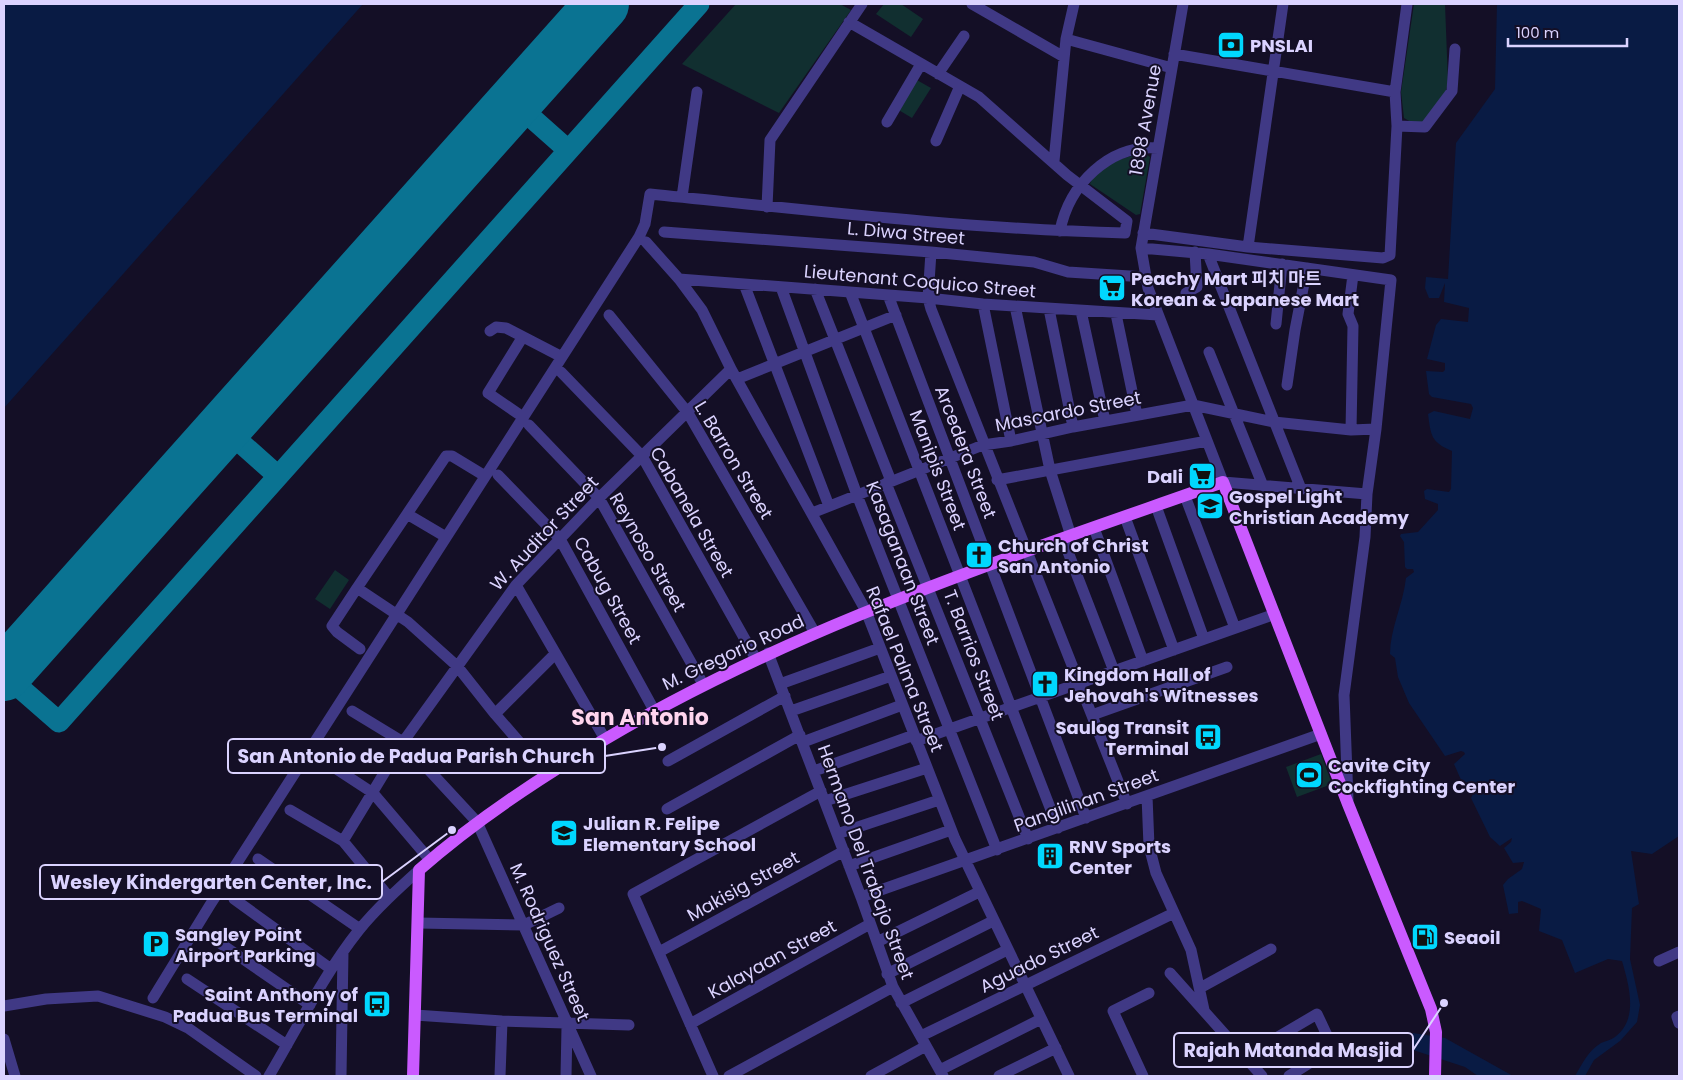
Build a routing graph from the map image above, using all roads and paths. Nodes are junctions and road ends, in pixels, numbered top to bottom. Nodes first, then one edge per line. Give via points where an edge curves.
1 (862, 4) edge
2 (972, 4) edge
3 (1074, 4) edge
4 (1183, 4) edge
5 (1283, 4) edge
6 (1408, 4) edge
7 (849, 22) junction
8 (964, 36) dead end
9 (1066, 39) junction
10 (1455, 48) dead end
11 (1174, 54) junction
12 (1064, 57) junction
13 (921, 64) junction
14 (1172, 68) junction
15 (1274, 72) junction
16 (938, 74) junction
17 (960, 86) junction
18 (697, 92) dead end
19 (1395, 92) junction
20 (887, 122) dead end
21 (1397, 126) junction
22 (936, 141) dead end
23 (1158, 148) junction
24 (1054, 161) junction
25 (1080, 185) junction
26 (682, 197) junction
27 (767, 207) junction
28 (1060, 231) junction
29 (664, 232) dead end
30 (646, 242) dead end
31 (1142, 242) junction
32 (1248, 247) junction
33 (931, 252) junction
34 (1195, 252) junction
35 (1208, 254) junction
36 (1282, 264) junction
37 (1307, 268) junction
38 (1352, 275) junction
39 (1145, 277) junction
40 (679, 279) junction
41 (744, 284) junction
42 (781, 287) junction
43 (815, 289) junction
44 (850, 292) junction
45 (1186, 293) dead end
46 (888, 295) junction
47 (928, 298) junction
48 (983, 304) junction
49 (1015, 306) junction
50 (1049, 309) junction
51 (1081, 311) junction
52 (1116, 314) junction
53 (609, 315) dead end
54 (896, 315) junction
55 (1158, 315) junction
56 (1276, 324) dead end
57 (863, 328) junction
58 (490, 331) dead end
59 (522, 338) junction
60 (834, 340) junction
61 (804, 352) junction
62 (1209, 352) dead end
63 (562, 357) junction
64 (774, 364) junction
65 (561, 372) dead end
66 (734, 374) junction
67 (1288, 385) dead end
68 (1193, 405) junction
69 (688, 413) junction
70 (1235, 414) junction
71 (1137, 415) junction
72 (526, 421) junction
73 (1106, 421) junction
74 (1274, 422) junction
75 (1073, 427) junction
76 (1376, 429) junction
77 (1350, 430) junction
78 (1042, 434) junction
79 (1011, 441) junction
80 (1207, 441) junction
81 (983, 445) junction
82 (642, 456) junction
83 (950, 458) junction
84 (919, 470) junction
85 (1050, 470) junction
86 (498, 475) dead end
87 (485, 476) junction
88 (997, 480) junction
89 (888, 482) junction
90 (1223, 482) junction
91 (1263, 486) junction
92 (1301, 489) junction
93 (1367, 494) junction
94 (857, 495) junction
95 (1185, 496) junction
96 (599, 498) junction
97 (829, 506) junction
98 (1156, 506) junction
99 (812, 513) junction
100 (407, 514) junction
101 (1125, 517) junction
102 (1094, 528) junction
103 (446, 537) junction
104 (1067, 537) junction
105 (560, 540) junction
106 (1026, 552) junction
107 (991, 565) junction
108 (960, 576) junction
109 (516, 585) junction
110 (357, 588) junction
111 (929, 588) junction
112 (898, 599) junction
113 (866, 611) junction
114 (1275, 614) junction
115 (396, 616) junction
116 (1235, 628) junction
117 (815, 633) junction
118 (1204, 639) junction
119 (880, 648) junction
120 (360, 649) dead end
121 (1174, 650) junction
122 (768, 653) junction
123 (555, 654) junction
124 (756, 659) junction
125 (1143, 661) junction
126 (457, 666) junction
127 (1226, 667) dead end
128 (1114, 671) junction
129 (891, 676) junction
130 (1079, 683) junction
131 (703, 684) junction
132 (780, 684) junction
133 (785, 696) junction
134 (1040, 697) junction
135 (902, 705) junction
136 (1011, 708) junction
137 (654, 710) junction
138 (352, 711) dead end
139 (791, 711) junction
140 (495, 714) junction
141 (1092, 715) junction
142 (979, 719) junction
143 (950, 729) junction
144 (1321, 734) junction
145 (801, 738) junction
146 (915, 738) junction
147 (605, 739) junction
148 (403, 742) junction
149 (309, 751) junction
150 (668, 761) dead end
151 (927, 768) junction
152 (814, 771) junction
153 (547, 774) junction
154 (373, 794) junction
155 (823, 796) junction
156 (1147, 796) junction
157 (939, 800) junction
158 (1127, 804) junction
159 (1348, 804) junction
160 (667, 809) dead end
161 (290, 810) dead end
162 (1086, 818) junction
163 (477, 822) junction
164 (1058, 828) junction
165 (951, 830) junction
166 (837, 834) junction
167 (1028, 839) junction
168 (343, 842) junction
169 (997, 850) junction
170 (844, 851) junction
171 (258, 860) dead end
172 (430, 860) junction
173 (965, 862) junction
174 (850, 866) junction
175 (419, 870) junction
176 (979, 892) junction
177 (389, 896) junction
178 (861, 896) junction
179 (234, 899) dead end
180 (559, 908) dead end
181 (1174, 913) junction
182 (993, 921) junction
183 (418, 923) junction
184 (870, 924) junction
185 (524, 925) junction
186 (360, 930) junction
187 (214, 939) dead end
188 (877, 942) junction
189 (1271, 949) dead end
190 (1007, 950) junction
191 (342, 952) junction
192 (659, 952) junction
193 (1679, 952) edge
194 (1659, 961) dead end
195 (331, 969) junction
196 (1170, 973) dead end
197 (887, 974) junction
198 (187, 979) dead end
199 (1024, 985) junction
200 (892, 987) junction
201 (1200, 988) junction
202 (1149, 993) dead end
203 (153, 998) dead end
204 (901, 1003) junction
205 (310, 1004) junction
206 (4, 1006) edge
207 (1204, 1010) junction
208 (415, 1015) junction
209 (1041, 1019) junction
210 (502, 1021) junction
211 (567, 1022) junction
212 (629, 1024) dead end
213 (690, 1024) junction
214 (4, 1038) edge
215 (924, 1041) junction
216 (287, 1045) junction
217 (1056, 1048) junction
218 (1244, 1057) junction
219 (1436, 1071) edge
220 (942, 1073) edge
221 (15, 1076) edge
222 (256, 1076) edge
223 (269, 1076) edge
224 (341, 1076) edge
225 (413, 1076) edge
226 (500, 1076) edge
227 (566, 1076) edge
228 (591, 1076) edge
229 (713, 1076) edge
230 (729, 1076) edge
231 (871, 1076) edge
232 (999, 1076) edge
233 (1069, 1076) edge
234 (1143, 1076) edge
235 (1262, 1076) edge
236 (1288, 1076) edge

1 - 7 street
2 - 12 street
3 - 9 street
4 - 11 street, 1898 Avenue
5 - 15 street
6 - 19 street
7 - 13 street
7 - 27 street via 770,140
8 - 16 street
9 - 12 street
9 - 14 street
10 - 21 street via 1452,91 1425,127
11 - 14 street, 1898 Avenue
11 - 15 street
12 - 24 street
13 - 16 street
13 - 20 street
14 - 23 street, 1898 Avenue
15 - 19 street
15 - 32 street
16 - 17 street
17 - 22 street
17 - 24 street via 979,97
18 - 26 street
19 - 21 street
21 - 32 street via 1390,255 1383,258
23 - 25 street via 1125,151 1109,159
23 - 31 street, 1898 Avenue
24 - 25 street
25 - 28 street via 1063,213
25 - 28 street via 1127,221 1124,233
26 - 27 street
26 - 63 street via 650,194 645,224 639,237
27 - 28 street
29 - 33 street, L. Diwa Street
30 - 40 street, Rafael Palma Street
31 - 32 street
31 - 34 street
31 - 39 street, 1898 Avenue
33 - 39 street, L. Diwa Street via 1034,262 1068,272
33 - 47 street
34 - 35 street
34 - 45 street via 1197,287
35 - 36 street
35 - 74 street
36 - 37 street
36 - 56 street
37 - 38 street
37 - 67 street
38 - 76 street via 1388,278 1391,282
38 - 77 street via 1348,314 1354,326
39 - 55 street, 1898 Avenue
40 - 41 street, Lieutenant Coquico Street
40 - 66 street, Rafael Palma Street via 702,310
41 - 42 street, Lieutenant Coquico Street
41 - 64 street
42 - 43 street, Lieutenant Coquico Street
42 - 61 street, Kasaganaan Street
43 - 44 street, Lieutenant Coquico Street
43 - 60 street, T. Barrios Street
44 - 46 street, Lieutenant Coquico Street
44 - 57 street, Manipis Street
46 - 47 street, Lieutenant Coquico Street
46 - 54 street, Arcedera Street
47 - 48 street, Lieutenant Coquico Street
47 - 81 street
48 - 49 street, Lieutenant Coquico Street
48 - 79 street
49 - 50 street, Lieutenant Coquico Street
49 - 78 street
50 - 51 street, Lieutenant Coquico Street
50 - 75 street
51 - 52 street, Lieutenant Coquico Street
51 - 73 street
52 - 55 street, Lieutenant Coquico Street
52 - 71 street
53 - 69 street, L. Barron Street
54 - 57 street
54 - 83 street, Arcedera Street
55 - 68 street, 1898 Avenue
57 - 60 street
57 - 84 street, Manipis Street
58 - 59 street via 501,327
59 - 63 street
59 - 72 street, Reynoso Street via 488,393
60 - 61 street
60 - 89 street, T. Barrios Street
61 - 64 street
61 - 94 street, Kasaganaan Street
62 - 70 street
63 - 72 street
64 - 66 street
64 - 97 street
65 - 82 street, Cabanela Street
66 - 69 street, W. Auditor Street
66 - 99 street, Rafael Palma Street
68 - 70 street
68 - 71 street, Mascardo Street
68 - 80 street, 1898 Avenue
69 - 82 street, W. Auditor Street
69 - 117 street, L. Barron Street
70 - 74 street
70 - 91 street
71 - 73 street, Mascardo Street
72 - 87 street
72 - 96 street, Reynoso Street
73 - 75 street, Mascardo Street
74 - 77 street
74 - 92 street
75 - 78 street, Mascardo Street
76 - 77 street
76 - 93 street
78 - 79 street, Mascardo Street
78 - 85 street
79 - 81 street, Mascardo Street
80 - 85 street
80 - 90 street, 1898 Avenue
81 - 83 street, Mascardo Street
81 - 88 street
82 - 96 street, W. Auditor Street
82 - 124 street, Cabanela Street
83 - 84 street, Mascardo Street
83 - 107 street, Arcedera Street
84 - 89 street, Mascardo Street
84 - 108 street, Manipis Street
85 - 88 street
85 - 104 street
86 - 105 street, Cabug Street
87 - 100 street via 452,456 446,456
87 - 103 street
88 - 106 street
89 - 94 street, Mascardo Street
89 - 111 street, T. Barrios Street
90 - 91 street
90 - 95 main road, M. Gregorio Road
90 - 114 main road
91 - 92 street
92 - 93 street
93 - 159 street via 1365,537 1344,695
94 - 97 street, Mascardo Street
94 - 112 street, Kasaganaan Street
95 - 98 main road, M. Gregorio Road
95 - 116 street
96 - 105 street, W. Auditor Street
96 - 131 street, Reynoso Street
97 - 99 street, Mascardo Street
98 - 101 main road, M. Gregorio Road
98 - 118 street
99 - 113 street, Rafael Palma Street
100 - 103 street
100 - 110 street
101 - 102 main road, M. Gregorio Road
101 - 121 street
102 - 104 main road, M. Gregorio Road
102 - 125 street
103 - 115 street
104 - 106 main road, M. Gregorio Road
104 - 128 street
105 - 109 street, W. Auditor Street
105 - 137 street, Cabug Street
106 - 107 main road, M. Gregorio Road
106 - 130 street
107 - 108 main road, M. Gregorio Road
107 - 134 street, Arcedera Street
108 - 111 main road, M. Gregorio Road
108 - 136 street, Manipis Street
109 - 123 street
109 - 126 street, W. Auditor Street
110 - 115 street
110 - 120 street via 332,626
111 - 112 main road, M. Gregorio Road
111 - 142 street, T. Barrios Street
112 - 113 main road, M. Gregorio Road
112 - 143 street, Kasaganaan Street
113 - 117 main road, M. Gregorio Road
113 - 119 street, Rafael Palma Street
114 - 116 street
114 - 144 main road
115 - 126 street via 408,622
115 - 149 street
116 - 118 street
117 - 122 main road, M. Gregorio Road
118 - 121 street
119 - 129 street, Rafael Palma Street
119 - 132 street
121 - 125 street
122 - 124 main road, M. Gregorio Road
122 - 132 street, Hermano Del Trabajo Street
123 - 140 street
123 - 147 street
124 - 131 main road, M. Gregorio Road
125 - 128 street
126 - 140 street
126 - 148 street, W. Auditor Street
127 - 141 street
128 - 130 street
129 - 135 street, Rafael Palma Street
129 - 139 street
130 - 134 street
130 - 141 street
131 - 137 main road, M. Gregorio Road
132 - 133 street, Hermano Del Trabajo Street
133 - 139 street, Hermano Del Trabajo Street
133 - 150 street
134 - 136 street
134 - 162 street, Arcedera Street
135 - 145 street
135 - 146 street, Rafael Palma Street
136 - 142 street
136 - 164 street, Manipis Street
137 - 147 main road, M. Gregorio Road
138 - 148 street, M. Rodriguez Street
139 - 145 street, Hermano Del Trabajo Street
140 - 153 street
141 - 158 street
142 - 143 street
142 - 167 street, T. Barrios Street
143 - 146 street
143 - 169 street, Kasaganaan Street
144 - 156 street, Pangilinan Street
144 - 159 main road
145 - 152 street, Hermano Del Trabajo Street
145 - 160 street
146 - 151 street, Rafael Palma Street
146 - 152 street
147 - 153 main road, M. Gregorio Road
148 - 154 street, W. Auditor Street
148 - 163 street, M. Rodriguez Street
149 - 154 street
149 - 203 street
151 - 155 street
151 - 157 street, Rafael Palma Street
152 - 155 street, Hermano Del Trabajo Street
153 - 163 main road, M. Gregorio Road
154 - 168 street, W. Auditor Street
154 - 172 street
155 - 166 street, Hermano Del Trabajo Street
155 - 192 street via 633,894
156 - 158 street, Pangilinan Street
156 - 181 street via 1149,846 1156,873
157 - 165 street, Rafael Palma Street
157 - 166 street
158 - 162 street, Pangilinan Street
159 - 219 main road via 1431,1009 1436,1032
161 - 168 street
162 - 164 street, Pangilinan Street
163 - 172 main road, M. Gregorio Road
163 - 185 street, M. Rodriguez Street
164 - 167 street, Pangilinan Street
165 - 173 street, Rafael Palma Street
165 - 174 street
166 - 170 street, Hermano Del Trabajo Street
167 - 169 street, Pangilinan Street
168 - 177 street
169 - 173 street, Pangilinan Street
170 - 174 street, Hermano Del Trabajo Street
170 - 192 street, Makisig Street
171 - 186 street
172 - 175 main road, M. Gregorio Road
173 - 176 street, Rafael Palma Street
173 - 178 street, Pangilinan Street
174 - 178 street, Hermano Del Trabajo Street
175 - 177 street, M. Gregorio Road
175 - 183 main road
176 - 182 street, Rafael Palma Street
176 - 188 street
177 - 186 street, M. Gregorio Road
178 - 184 street, Hermano Del Trabajo Street
179 - 195 street
180 - 185 street
181 - 199 street, Aguado Street
181 - 201 street via 1191,950
182 - 190 street, Rafael Palma Street
182 - 197 street
183 - 185 street
183 - 208 main road
184 - 188 street, Hermano Del Trabajo Street
184 - 213 street, Kalayaan Street
185 - 211 street, M. Rodriguez Street
186 - 191 street, M. Gregorio Road
187 - 205 street
188 - 197 street, Hermano Del Trabajo Street
189 - 201 street
190 - 199 street, Rafael Palma Street
190 - 204 street
191 - 195 street, M. Gregorio Road
191 - 224 street
192 - 213 street
193 - 194 street
195 - 205 street, M. Gregorio Road
196 - 207 street
197 - 200 street, Hermano Del Trabajo Street
198 - 216 street
199 - 209 street, Rafael Palma Street
199 - 215 street, Aguado Street
200 - 204 street, Hermano Del Trabajo Street
200 - 230 street
201 - 207 street
202 - 234 street via 1113,1012
204 - 215 street, Hermano Del Trabajo Street
205 - 216 street, M. Gregorio Road
206 - 222 street via 46,999 98,996 165,1017 188,1028
207 - 218 street
208 - 210 street
208 - 225 main road
209 - 217 street, Rafael Palma Street
209 - 220 street
210 - 211 street
210 - 226 street
211 - 212 street
211 - 227 street
211 - 228 street, M. Rodriguez Street
213 - 229 street
214 - 221 street
215 - 220 street, Hermano Del Trabajo Street
215 - 231 street, Aguado Street
216 - 223 street, M. Gregorio Road
217 - 232 street
217 - 233 street, Rafael Palma Street
218 - 235 street
218 - 236 street via 1317,1014 1334,1048

